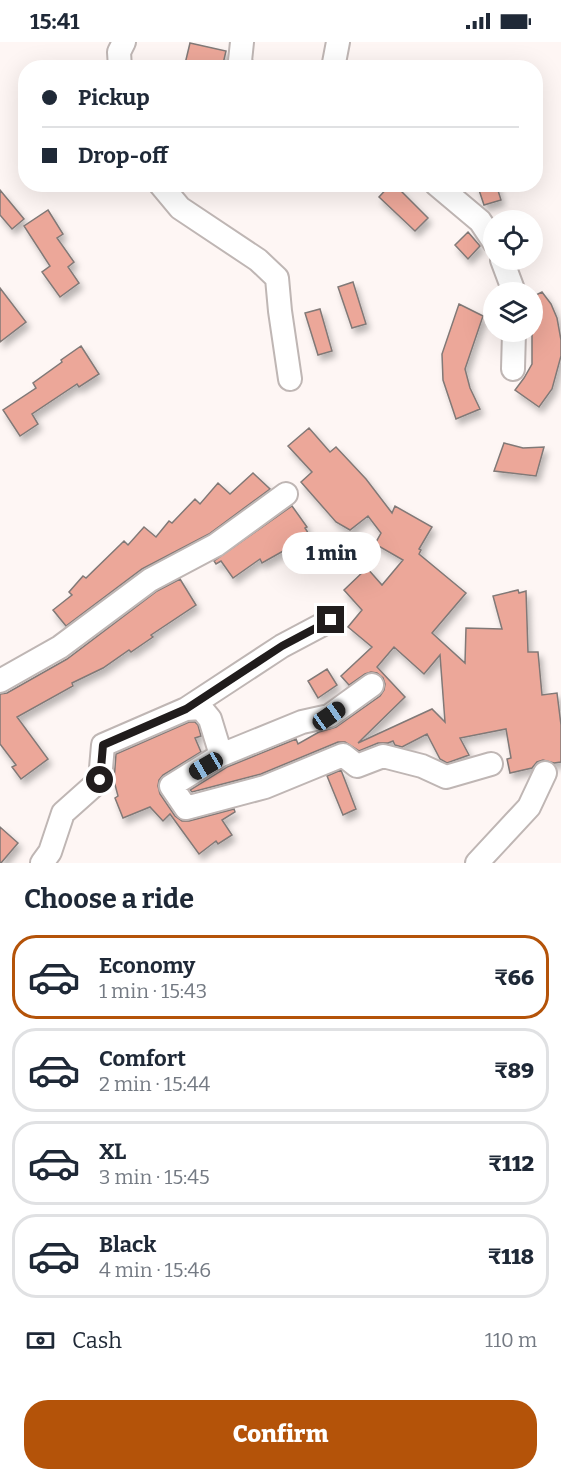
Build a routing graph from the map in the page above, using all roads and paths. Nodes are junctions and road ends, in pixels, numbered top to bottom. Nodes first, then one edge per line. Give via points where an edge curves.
1 (124, 42) edge
2 (242, 42) edge
3 (338, 42) edge
4 (120, 60) edge
5 (240, 60) edge
6 (335, 60) edge
7 (167, 192) edge
8 (446, 192) edge
9 (483, 226) edge
10 (514, 342) edge
11 (513, 369) dead end
12 (290, 379) dead end
13 (286, 494) dead end
14 (331, 620) dead end
15 (0, 681) edge
16 (372, 685) dead end
17 (186, 709) junction
18 (221, 755) junction
19 (491, 764) dead end
20 (545, 773) dead end
21 (42, 863) edge
22 (477, 863) edge

1 - 4 street
2 - 5 street
3 - 6 street
7 - 12 street via 180,208 258,260 277,278
8 - 9 street
10 - 11 street
13 - 15 street via 216,545 150,580 60,647
14 - 17 street via 282,646
16 - 18 street via 329,716 303,722
17 - 18 street via 201,708 210,719
17 - 21 street via 103,745 100,780 63,813 50,852
18 - 19 street via 171,786 186,808 265,787 343,755 357,766 383,756 446,777
20 - 22 street via 529,807

